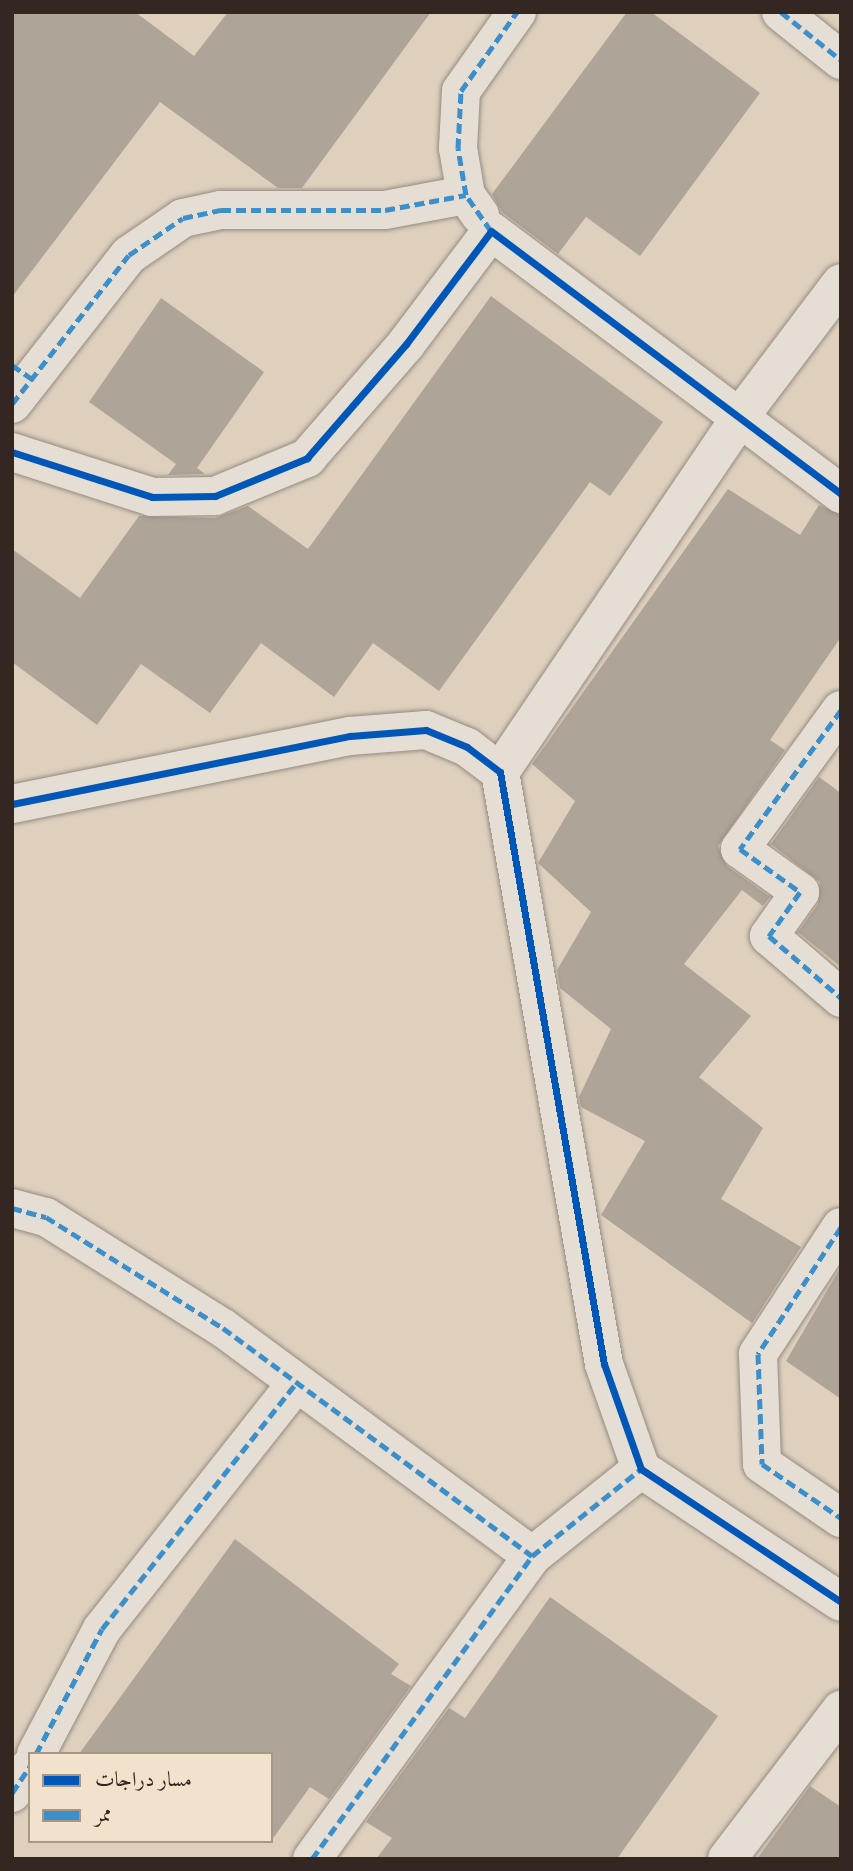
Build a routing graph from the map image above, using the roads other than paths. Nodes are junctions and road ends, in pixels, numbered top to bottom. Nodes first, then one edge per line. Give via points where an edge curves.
1 (517, 12) edge
2 (781, 12) edge
3 (841, 60) edge
4 (466, 195) junction
5 (491, 231) junction
6 (841, 283) edge
7 (20, 383) edge
8 (742, 415) junction
9 (12, 452) edge
10 (841, 494) edge
11 (838, 720) edge
12 (500, 772) junction
13 (12, 804) edge
14 (841, 998) edge
15 (12, 1208) edge
16 (841, 1227) edge
17 (296, 1383) junction
18 (641, 1469) junction
19 (841, 1518) edge
20 (532, 1556) junction
21 (841, 1602) edge
22 (841, 1710) edge
23 (37, 1752) edge
24 (28, 1769) edge
25 (12, 1793) edge
26 (312, 1859) edge
27 (727, 1859) edge

1 - 4 street via 461,91 458,148
2 - 3 street
4 - 5 street
4 - 7 street via 385,210 221,210 183,218 129,255
5 - 8 street
5 - 9 street via 406,344 306,458 215,496 152,497
6 - 8 street
8 - 10 street
8 - 12 street
11 - 14 street via 740,849 800,892 769,936
12 - 13 street via 426,730 350,736
12 - 18 street via 604,1364
15 - 17 street via 46,1217 223,1328
16 - 19 street via 758,1354 762,1464
17 - 20 street
17 - 23 street via 102,1629
18 - 20 street
18 - 21 street
20 - 26 street
22 - 27 street
24 - 25 street

